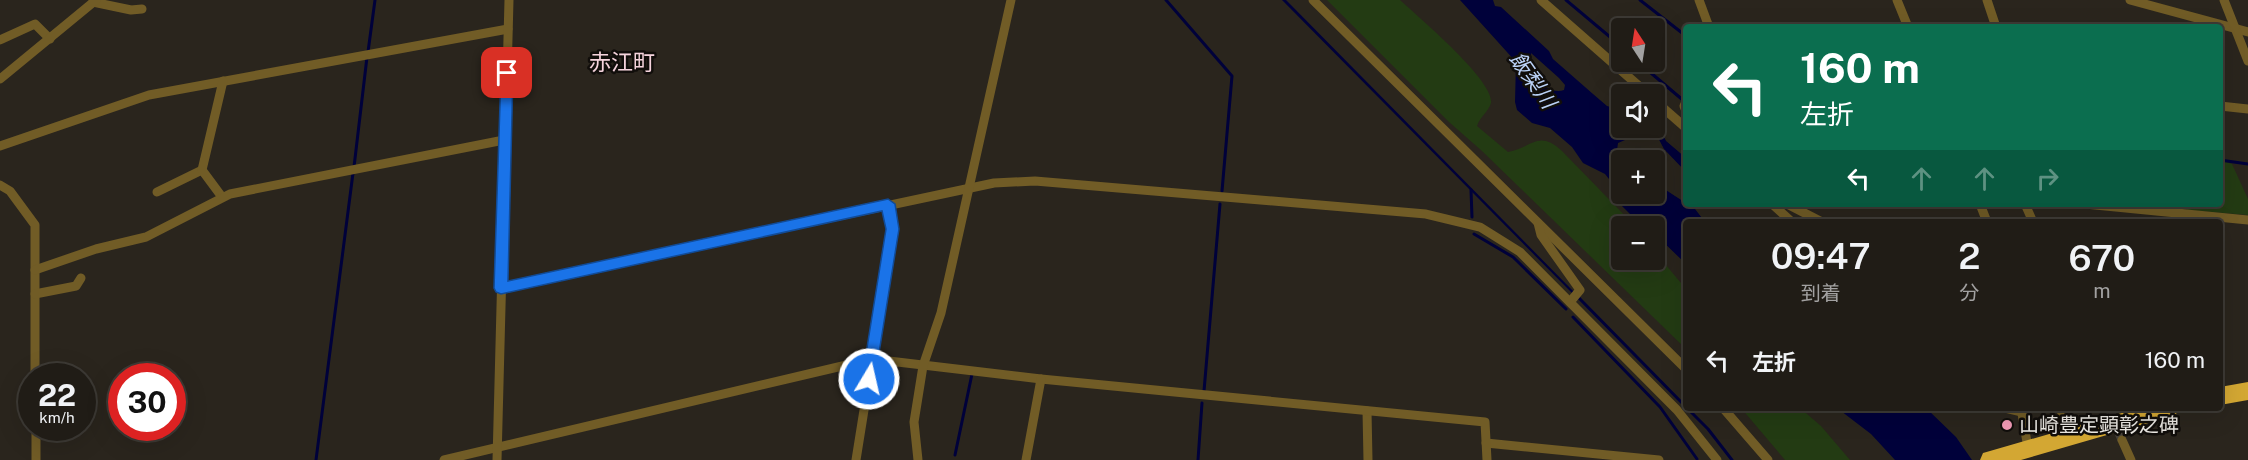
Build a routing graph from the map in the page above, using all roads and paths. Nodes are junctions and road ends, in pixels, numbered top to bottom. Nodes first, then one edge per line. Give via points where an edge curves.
1 (509, 0) edge
2 (1011, 0) edge
3 (1313, 0) edge
4 (1541, 0) edge
5 (1700, 0) edge
6 (1898, 0) edge
7 (1986, 0) edge
8 (2130, 0) edge
9 (2224, 0) edge
10 (94, 1) edge
11 (142, 9) dead end
12 (1708, 24) edge
13 (1907, 24) edge
14 (1995, 24) edge
15 (2219, 24) edge
16 (2223, 25) edge
17 (508, 29) junction
18 (2237, 29) junction
19 (2248, 32) edge
20 (50, 39) junction
21 (0, 40) edge
22 (2248, 61) edge
23 (0, 79) edge
24 (223, 81) junction
25 (1637, 84) edge
26 (2223, 105) edge
27 (2248, 109) edge
28 (1665, 110) edge
29 (1683, 125) edge
30 (504, 140) junction
31 (0, 146) edge
32 (202, 170) junction
33 (0, 185) edge
34 (968, 188) junction
35 (157, 192) dead end
36 (222, 197) junction
37 (888, 204) junction
38 (1775, 207) edge
39 (1792, 207) edge
40 (2116, 207) edge
41 (1789, 219) edge
42 (1815, 219) edge
43 (2248, 220) edge
44 (1538, 223) junction
45 (34, 270) junction
46 (81, 278) dead end
47 (501, 288) junction
48 (35, 294) junction
49 (1570, 302) junction
50 (872, 359) junction
51 (35, 363) edge
52 (923, 366) junction
53 (1683, 366) edge
54 (1041, 379) junction
55 (2248, 391) edge
56 (2223, 395) edge
57 (1367, 411) junction
58 (1726, 411) edge
59 (2021, 411) edge
60 (2159, 411) edge
61 (36, 441) edge
62 (2122, 441) tunnel mouth
63 (1486, 443) junction
64 (497, 447) junction
65 (2025, 452) edge
66 (36, 460) edge
67 (444, 460) edge
68 (497, 460) edge
69 (856, 460) edge
70 (918, 460) edge
71 (1026, 460) edge
72 (1368, 460) edge
73 (1487, 460) edge
74 (1659, 460) edge
75 (1716, 460) edge
76 (1768, 460) edge
77 (1990, 460) edge
78 (2131, 460) edge

1 - 17 street
2 - 34 street
3 - 44 street
4 - 25 street
5 - 12 street
6 - 13 street
7 - 14 street
8 - 15 street
9 - 18 street
10 - 11 street
10 - 20 street
16 - 18 street
17 - 24 street
17 - 30 street
18 - 19 street
18 - 22 street
20 - 21 street via 35,24
20 - 23 street
24 - 31 street via 149,95
24 - 32 street
26 - 27 street
28 - 29 street
30 - 36 street
30 - 47 street
32 - 35 street
32 - 36 street
33 - 45 street via 10,191 35,225
34 - 37 street
34 - 49 street via 1035,181 1449,218 1480,227 1510,244
34 - 52 street via 941,313
36 - 45 street via 146,237
37 - 47 street
37 - 50 street via 893,229
38 - 41 street
39 - 42 street
40 - 43 street
44 - 49 street via 1541,235 1580,290
44 - 53 street
45 - 48 street
46 - 48 street via 74,286
47 - 64 street
48 - 51 street
49 - 75 street via 1677,410
50 - 52 street
50 - 64 street
50 - 69 street
52 - 54 street
52 - 70 street via 914,422
54 - 57 street
54 - 71 street
55 - 56 highway
57 - 63 street via 1485,422
57 - 72 street
58 - 76 street
59 - 65 street
60 - 65 highway
61 - 66 street
62 - 78 street
63 - 73 street
63 - 74 street
64 - 67 street
64 - 68 street
65 - 77 highway

